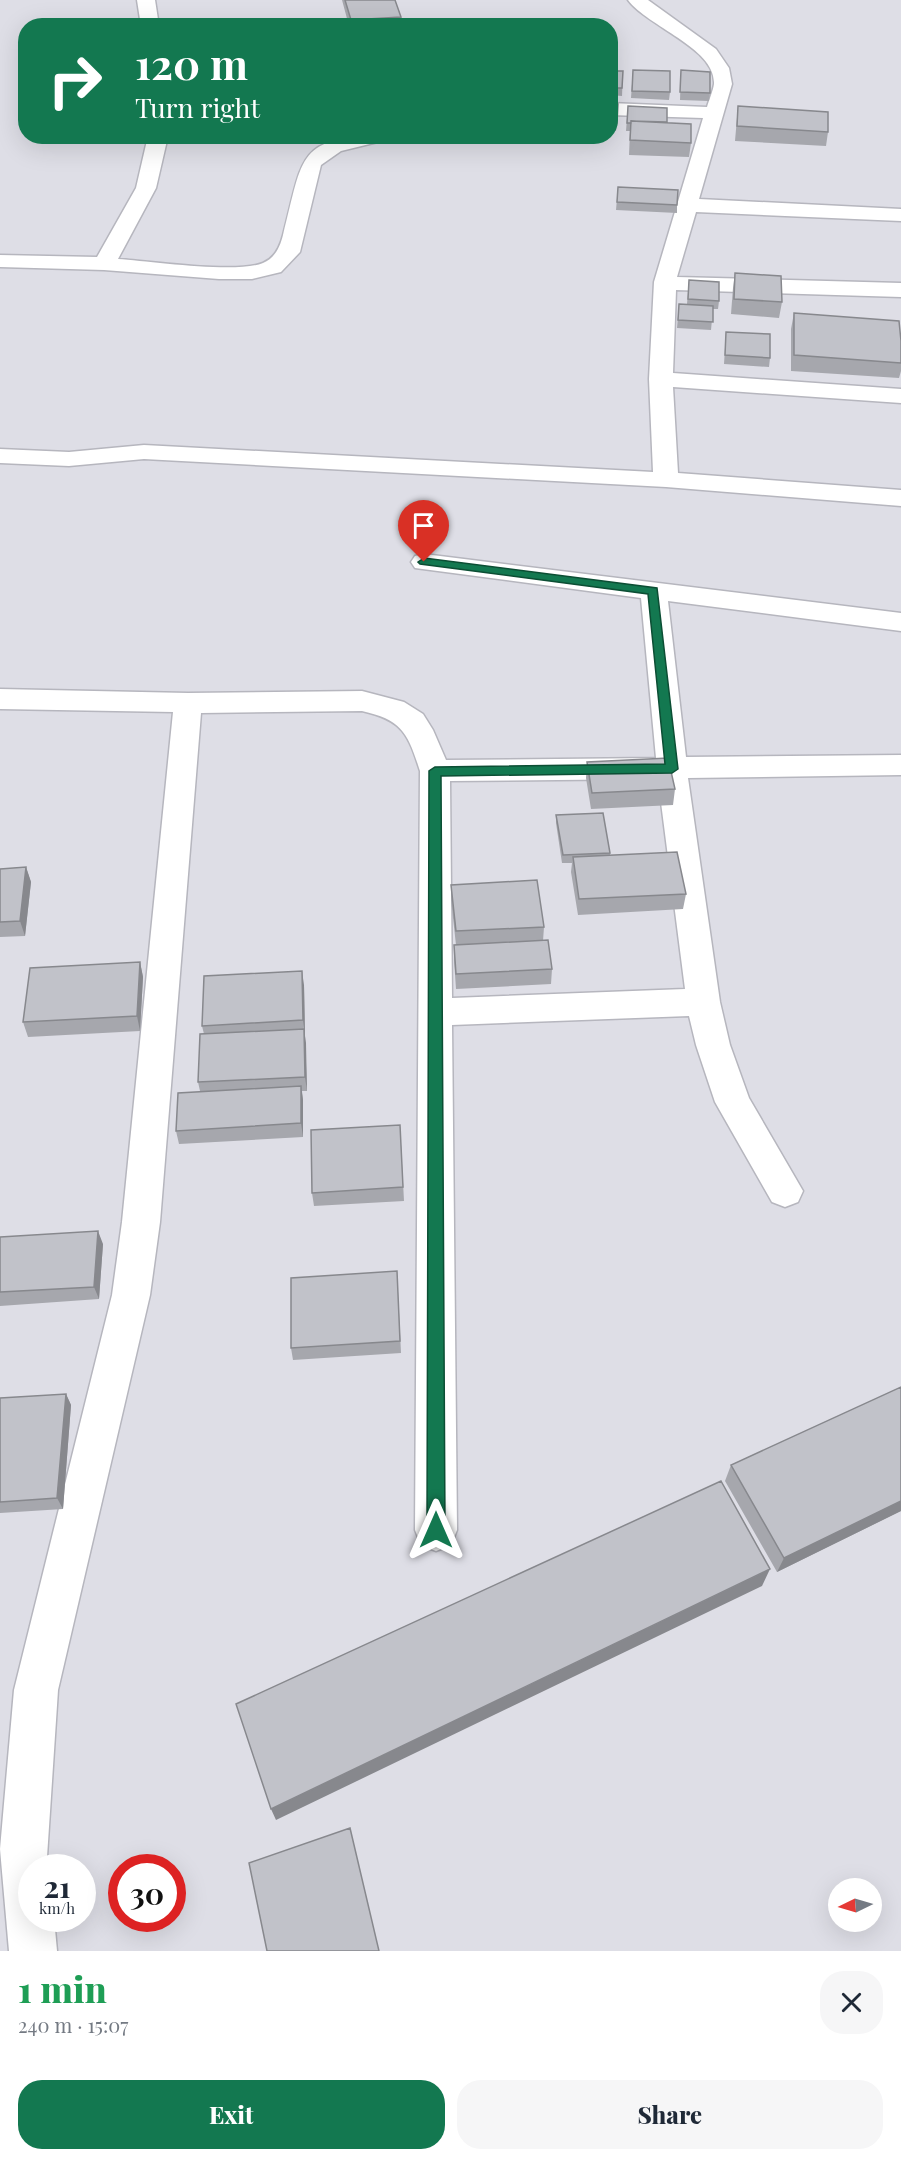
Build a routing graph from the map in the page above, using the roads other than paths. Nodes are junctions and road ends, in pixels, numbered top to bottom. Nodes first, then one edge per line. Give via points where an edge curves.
1 (146, 0) edge
2 (637, 0) edge
3 (149, 18) edge
4 (618, 109) edge
5 (713, 113) junction
6 (156, 144) edge
7 (340, 144) edge
8 (687, 205) junction
9 (901, 215) edge
10 (0, 261) edge
11 (104, 264) junction
12 (665, 282) junction
13 (901, 290) edge
14 (661, 379) junction
15 (901, 396) edge
16 (0, 456) edge
17 (666, 480) junction
18 (901, 498) edge
19 (424, 562) dead end
20 (654, 591) junction
21 (901, 622) edge
22 (0, 699) edge
23 (188, 703) junction
24 (901, 765) edge
25 (672, 769) junction
26 (435, 771) junction
27 (703, 1002) junction
28 (435, 1012) junction
29 (785, 1191) dead end
30 (436, 1530) dead end
31 (33, 1951) edge

1 - 3 street
2 - 5 street via 710,53 720,68 723,84
4 - 5 street
5 - 8 street
6 - 11 street via 146,188
7 - 11 street via 321,152 312,163 289,252 273,267 252,273 219,273
8 - 9 street
8 - 12 street
10 - 11 street
12 - 13 street
12 - 14 street
14 - 15 street
14 - 17 street
16 - 17 street via 69,459 144,452
17 - 18 street
19 - 20 street
20 - 21 street
20 - 25 street
22 - 23 street
23 - 26 street via 362,700 389,706 413,719 423,734
23 - 31 street via 131,1295 36,1690 23,1857
24 - 25 street
25 - 26 street
25 - 27 street
26 - 28 street
27 - 28 street
27 - 29 street via 733,1102
28 - 30 street

